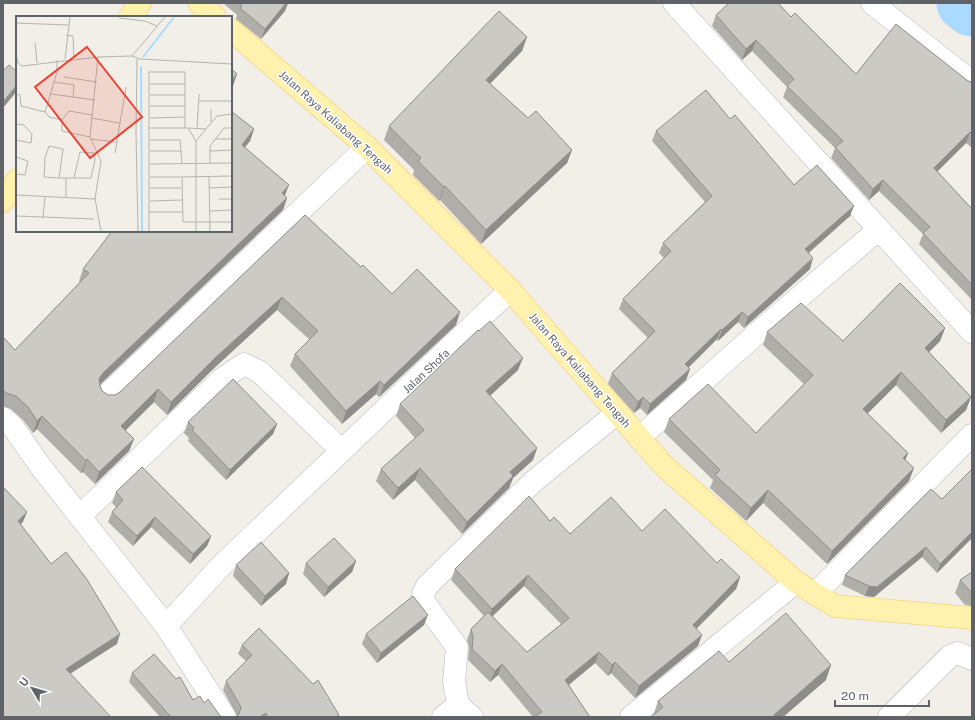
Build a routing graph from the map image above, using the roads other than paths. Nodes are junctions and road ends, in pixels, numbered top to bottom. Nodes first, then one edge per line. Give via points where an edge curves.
1 (140, 3) edge
2 (199, 3) edge
3 (674, 3) edge
4 (872, 3) edge
5 (131, 16) edge
6 (214, 16) edge
7 (232, 31) edge
8 (972, 82) edge
9 (367, 147) junction
10 (878, 230) junction
11 (510, 290) junction
12 (972, 332) edge
13 (107, 396) edge
14 (617, 413) junction
15 (3, 418) edge
16 (972, 435) edge
17 (639, 438) junction
18 (341, 450) junction
19 (80, 516) junction
20 (796, 582) junction
21 (814, 594) junction
22 (972, 618) edge
23 (166, 626) junction
24 (972, 658) edge
25 (458, 713) edge
26 (225, 717) edge
27 (631, 717) edge
28 (889, 717) edge

1 - 5 main road
2 - 6 main road
3 - 10 street
4 - 8 street
7 - 9 main road, Jalan Raya Kaliabang Tengah
9 - 11 main road, Jalan Raya Kaliabang Tengah
9 - 13 street
10 - 12 street
10 - 17 street via 762,328
11 - 14 main road, Jalan Raya Kaliabang Tengah
11 - 18 street, Jalan Shofa
14 - 17 main road, Jalan Raya Kaliabang Tengah
14 - 25 street via 534,481 427,586 423,594 424,602 457,648 454,681
15 - 19 street via 13,427
16 - 21 street
17 - 20 main road, Jalan Raya Kaliabang Tengah via 664,466
18 - 19 street via 260,372 244,364 222,379
18 - 23 street, Jalan Shofa via 221,566
19 - 23 street
20 - 21 main road, Jalan Raya Kaliabang Tengah
20 - 27 street
21 - 22 main road, Jalan Raya Kaliabang Tengah via 835,606
23 - 26 street
24 - 28 street via 957,653 950,656

